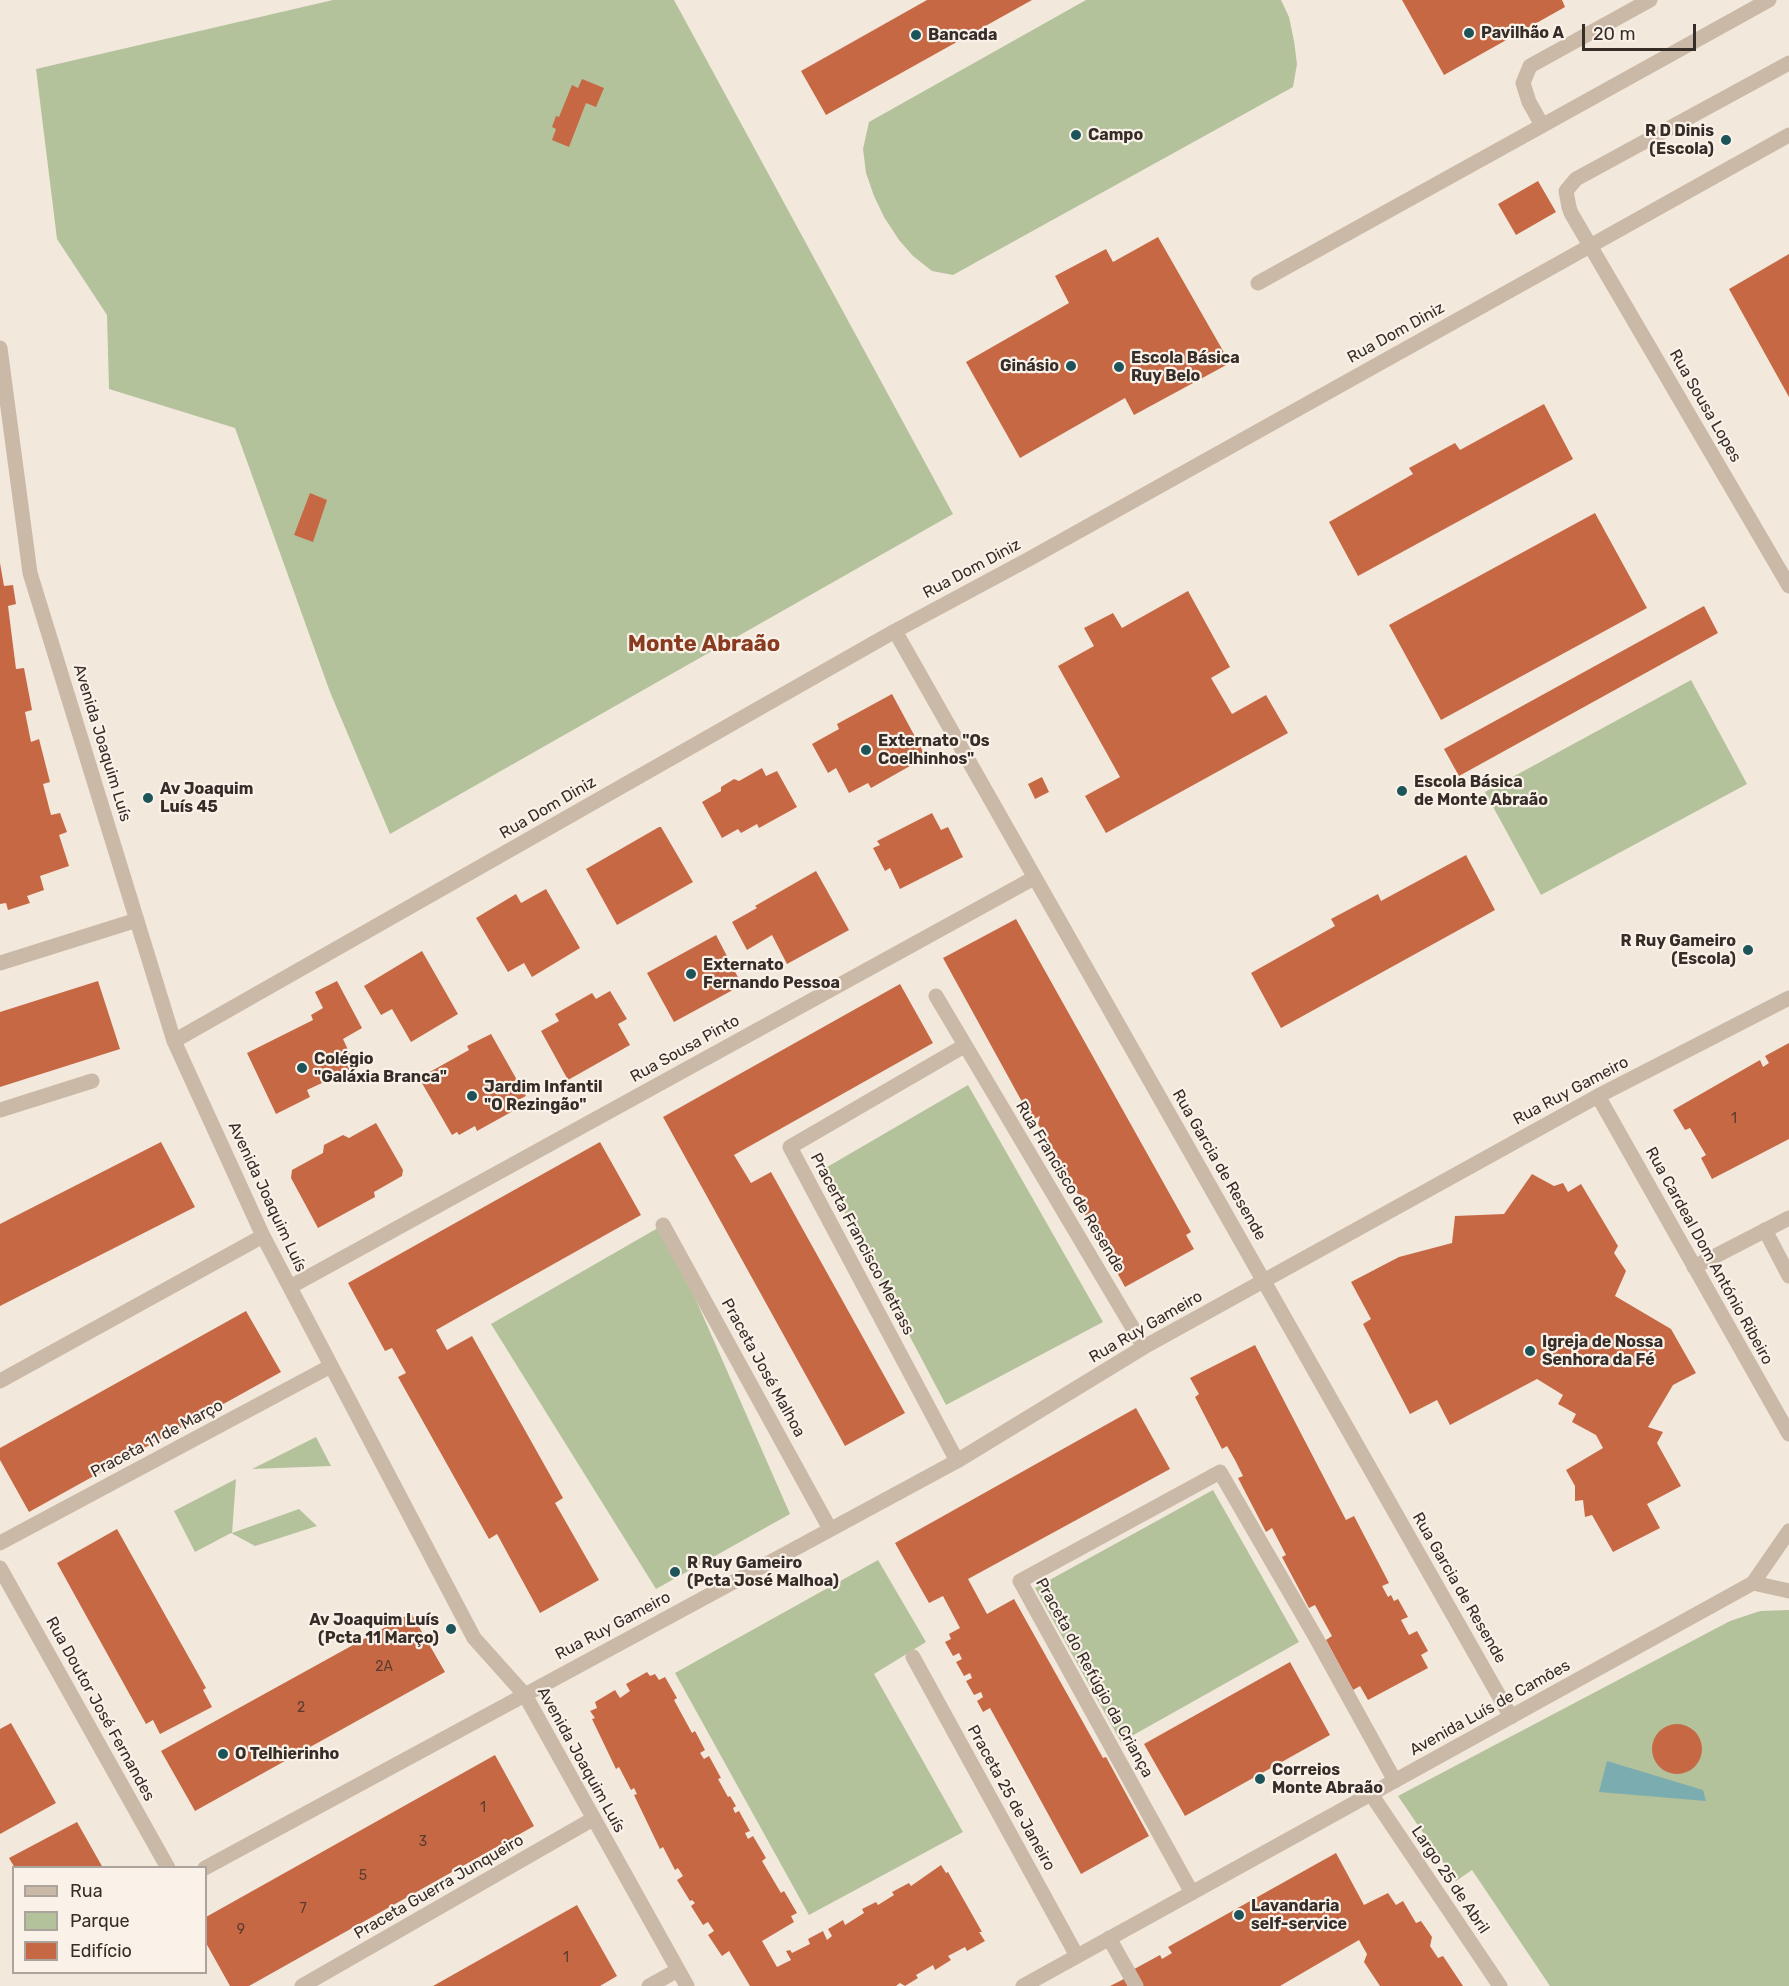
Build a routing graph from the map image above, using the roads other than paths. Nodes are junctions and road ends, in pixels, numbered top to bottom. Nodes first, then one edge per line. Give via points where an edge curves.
1 (1650, 0) edge
2 (1769, 0) edge
3 (1789, 63) edge
4 (1542, 125) junction
5 (1789, 135) edge
6 (1591, 245) junction
7 (1258, 283) dead end
8 (0, 348) edge
9 (1789, 586) edge
10 (895, 631) junction
11 (1035, 878) junction
12 (137, 920) junction
13 (0, 963) edge
14 (936, 996) dead end
15 (1789, 998) edge
16 (174, 1041) junction
17 (964, 1046) junction
18 (92, 1081) dead end
19 (1598, 1096) junction
20 (0, 1110) edge
21 (1789, 1218) edge
22 (663, 1225) dead end
23 (1765, 1230) junction
24 (263, 1236) junction
25 (1694, 1267) junction
26 (1789, 1276) edge
27 (1264, 1280) junction
28 (290, 1287) junction
29 (1144, 1347) junction
30 (331, 1366) junction
31 (0, 1381) edge
32 (1789, 1434) edge
33 (957, 1461) junction
34 (830, 1529) junction
35 (1789, 1531) edge
36 (0, 1543) edge
37 (0, 1568) edge
38 (1753, 1583) junction
39 (1789, 1592) edge
40 (913, 1657) dead end
41 (525, 1695) junction
42 (1511, 1717) junction
43 (1395, 1781) junction
44 (1371, 1794) junction
45 (593, 1819) junction
46 (167, 1866) edge
47 (207, 1867) edge
48 (1192, 1893) junction
49 (1110, 1938) junction
50 (1077, 1956) junction
51 (678, 1970) junction
52 (302, 1986) edge
53 (649, 1986) edge
54 (687, 1986) edge
55 (1023, 1986) edge
56 (1136, 1986) edge
57 (1500, 1986) edge

1 - 4 street via 1530,66 1523,83
2 - 4 street
3 - 6 street, Rua Sousa Lopes via 1576,179 1566,191 1569,207
4 - 7 street
5 - 6 street, Rua Dom Diniz
6 - 9 street, Rua Sousa Lopes
6 - 10 street, Rua Dom Diniz
8 - 12 street, Avenida Joaquim Luís via 30,573
10 - 11 street, Rua Garcia de Resende
10 - 16 street, Rua Dom Diniz
11 - 27 street, Rua Garcia de Resende
11 - 28 street, Rua Sousa Pinto
12 - 13 street
12 - 16 street, Avenida Joaquim Luís
14 - 17 street
15 - 19 street, Rua Ruy Gameiro
16 - 24 street, Avenida Joaquim Luís
17 - 29 street, Rua Francisco de Resende
17 - 33 street, Pracerta Francisco Metrass via 790,1147
18 - 20 street
19 - 25 street, Rua Cardeal Dom António Ribeiro
19 - 27 street, Rua Ruy Gameiro
21 - 23 street
22 - 34 street, Praceta José Malhoa
23 - 25 street
23 - 26 street
24 - 28 street, Avenida Joaquim Luís
24 - 31 street
25 - 32 street, Rua Cardeal Dom António Ribeiro
27 - 29 street, Rua Ruy Gameiro
27 - 42 street, Rua Garcia de Resende
28 - 30 street, Avenida Joaquim Luís
29 - 33 street, Rua Ruy Gameiro
30 - 36 street, Praceta 11 de Março
30 - 41 street, Avenida Joaquim Luís via 474,1638
33 - 34 street, Rua Ruy Gameiro
34 - 41 street, Rua Ruy Gameiro
35 - 38 street
37 - 46 street, Rua Doutor José Fernandes
38 - 39 street
38 - 42 street, Avenida Luís de Camões
40 - 50 street, Praceta 25 de Janeiro
41 - 45 street, Avenida Joaquim Luís
41 - 47 street
42 - 43 street, Avenida Luís de Camões
43 - 44 street, Avenida Luís de Camões
43 - 48 street, Praceta do Refúgio da Criança via 1220,1472 1020,1581
44 - 48 street, Avenida Luís de Camões
44 - 57 street, Largo 25 de Abril
45 - 51 street, Avenida Joaquim Luís
45 - 52 street, Praceta Guerra Junqueiro
48 - 49 street, Avenida Luís de Camões
49 - 50 street, Avenida Luís de Camões
49 - 56 street
50 - 55 street, Avenida Luís de Camões
51 - 53 street
51 - 54 street, Avenida Joaquim Luís

